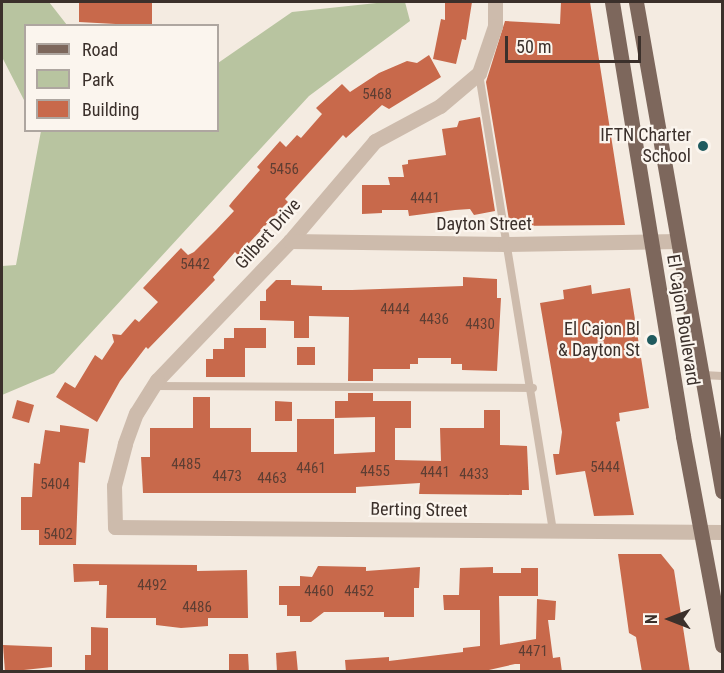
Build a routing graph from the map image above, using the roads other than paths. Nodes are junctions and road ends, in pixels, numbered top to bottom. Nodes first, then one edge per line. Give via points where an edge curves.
1 (495, 2) edge
2 (612, 2) edge
3 (636, 2) edge
4 (479, 73) junction
5 (650, 240) junction
6 (290, 241) junction
7 (678, 241) junction
8 (505, 244) junction
9 (703, 375) junction
10 (723, 376) edge
11 (154, 386) junction
12 (533, 388) junction
13 (723, 491) edge
14 (115, 527) joint
15 (552, 531) junction
16 (702, 531) junction
17 (723, 532) edge
18 (723, 645) edge

1 - 4 street via 495,26
2 - 5 main road, El Cajon Boulevard
3 - 7 main road, El Cajon Boulevard
4 - 6 street, Gilbert Drive via 440,106 375,141
4 - 8 lane
5 - 7 street, Dayton Street
5 - 8 street, Dayton Street
5 - 16 main road, El Cajon Boulevard
6 - 8 street, Dayton Street
6 - 11 street, Gilbert Drive
7 - 9 main road, El Cajon Boulevard
8 - 12 lane
9 - 10 lane
9 - 13 main road, El Cajon Boulevard
11 - 12 lane
11 - 14 street, Gilbert Drive via 136,413 125,444 114,486
12 - 15 lane
14 - 15 street, Berting Street
15 - 16 street, Berting Street
16 - 17 street, Berting Street
16 - 18 main road, El Cajon Boulevard

